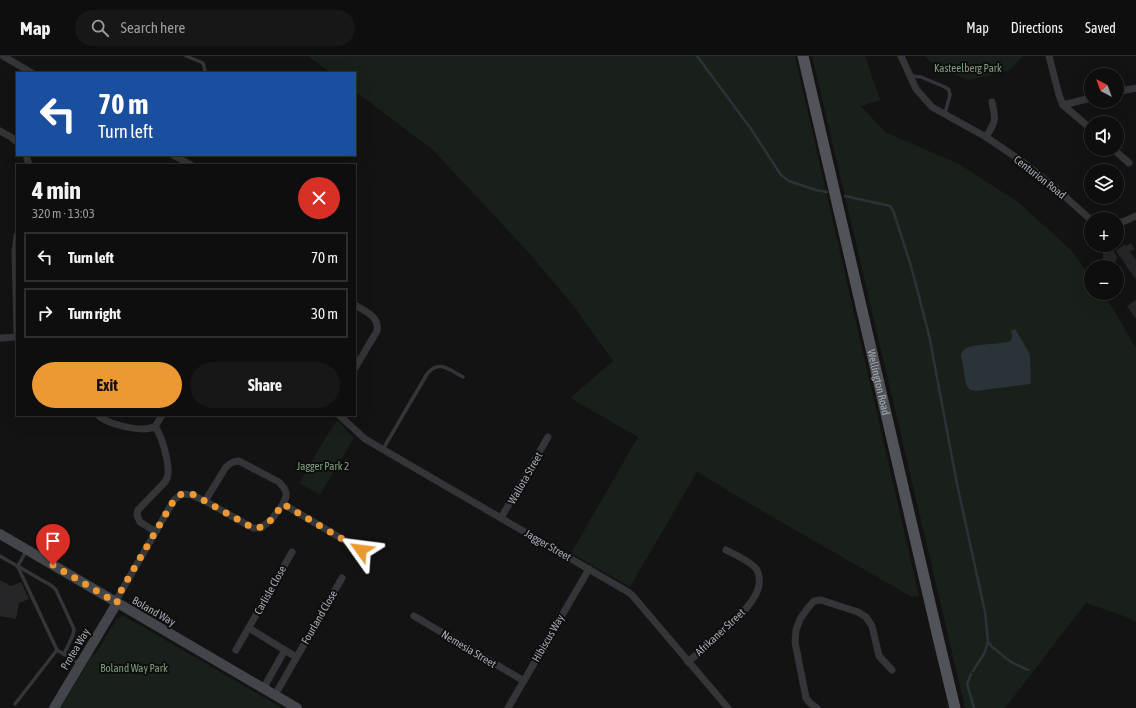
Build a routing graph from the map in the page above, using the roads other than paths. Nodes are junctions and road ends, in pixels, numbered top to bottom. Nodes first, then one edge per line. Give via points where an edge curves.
1 (3, 56) edge
2 (186, 56) edge
3 (803, 56) edge
4 (901, 56) edge
5 (1049, 56) edge
6 (30, 72) edge
7 (204, 72) edge
8 (910, 76) junction
9 (1136, 88) edge
10 (1124, 91) edge
11 (1084, 100) edge
12 (992, 102) dead end
13 (1063, 105) junction
14 (945, 113) junction
15 (1084, 123) edge
16 (0, 131) edge
17 (986, 138) junction
18 (16, 141) edge
19 (175, 156) edge
20 (1121, 156) edge
21 (1129, 163) dead end
22 (189, 164) edge
23 (1084, 214) edge
24 (1136, 216) edge
25 (1124, 221) edge
26 (16, 240) edge
27 (16, 289) edge
28 (356, 306) edge
29 (16, 337) edge
30 (0, 338) edge
31 (356, 366) edge
32 (463, 377) dead end
33 (99, 416) edge
34 (161, 416) edge
35 (340, 416) edge
36 (155, 427) junction
37 (548, 437) dead end
38 (383, 449) junction
39 (205, 501) junction
40 (283, 504) junction
41 (501, 518) junction
42 (156, 532) junction
43 (0, 534) edge
44 (27, 550) junction
45 (361, 550) dead end
46 (726, 550) dead end
47 (292, 552) dead end
48 (0, 556) edge
49 (18, 566) junction
50 (589, 569) junction
51 (342, 578) dead end
52 (117, 603) junction
53 (414, 616) dead end
54 (249, 628) junction
55 (57, 650) junction
56 (236, 650) dead end
57 (285, 650) junction
58 (64, 654) junction
59 (296, 657) junction
60 (688, 662) junction
61 (81, 664) junction
62 (892, 670) dead end
63 (524, 681) junction
64 (263, 689) junction
65 (274, 695) junction
66 (15, 704) dead end
67 (725, 707) edge
68 (54, 708) edge
69 (297, 708) edge
70 (508, 708) edge
71 (817, 708) edge
72 (955, 708) edge

1 - 6 street
2 - 7 lane via 203,63
3 - 72 main road, Wellington Road
4 - 8 street, Centurion Road
5 - 13 street
8 - 14 street, Centurion Road via 916,89 932,107
8 - 14 lane via 921,77 949,90
9 - 10 street
11 - 13 street
12 - 17 street via 995,119
13 - 15 street
14 - 17 street, Centurion Road
16 - 18 street
17 - 23 street, Centurion Road via 1023,162
19 - 22 street
20 - 21 street
24 - 25 street
26 - 27 street
28 - 31 street via 374,317 378,327
29 - 30 street
32 - 38 lane via 446,368 432,368
33 - 36 street via 104,420 126,426 142,429
34 - 36 street
35 - 38 street, Jagger Street via 365,439
36 - 42 street via 161,438 168,474 165,482 138,510 137,515 140,522
37 - 41 street, Wallota Street
38 - 41 street, Jagger Street
39 - 40 street via 253,528 265,526
39 - 40 street via 226,467 239,461 279,482 286,492
39 - 42 street via 192,494 179,496
40 - 45 street
41 - 50 street, Jagger Street
42 - 52 street via 118,596
43 - 44 street, Boland Way
44 - 49 lane
44 - 52 street, Boland Way
46 - 60 street, Afrikaner Street via 752,564 759,577 760,586 737,619
47 - 54 street, Carlisle Close
48 - 49 lane
49 - 55 lane
49 - 58 lane via 52,586 57,592 74,629
50 - 60 street, Jagger Street via 632,595
50 - 63 street, Hibiscus Way
51 - 59 street, Fourland Close
52 - 61 street, Protea Way
52 - 64 street, Boland Way
53 - 63 street, Nemesia Street
54 - 56 street, Carlisle Close
54 - 57 street, Carlisle Close
55 - 58 lane
55 - 66 lane
57 - 59 street, Carlisle Close
57 - 64 street
58 - 61 lane
59 - 65 street, Fourland Close
60 - 67 street, Jagger Street
61 - 68 street, Protea Way
62 - 71 street via 880,656 872,626 866,617 821,600 814,601 800,619 796,630 796,642 806,698
63 - 70 street, Hibiscus Way
64 - 65 street, Boland Way
65 - 69 street, Boland Way

